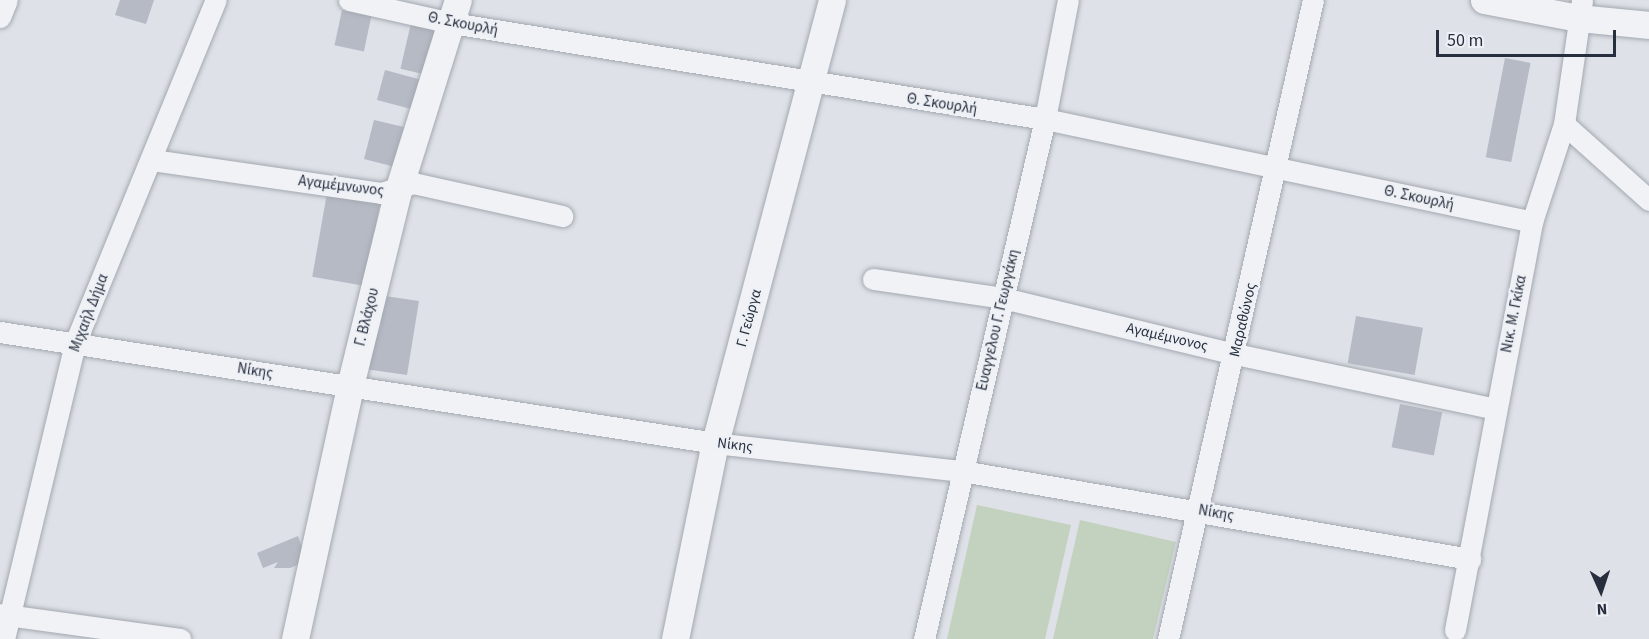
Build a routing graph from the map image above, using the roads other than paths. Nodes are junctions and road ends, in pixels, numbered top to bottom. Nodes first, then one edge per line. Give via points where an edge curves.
1 (7, 0) edge
2 (216, 0) edge
3 (349, 0) edge
4 (832, 0) edge
5 (1068, 0) edge
6 (1313, 0) edge
7 (1484, 0) edge
8 (1580, 9) edge
9 (455, 12) edge
10 (0, 17) edge
11 (1649, 25) edge
12 (812, 84) junction
13 (1045, 119) junction
14 (1564, 124) junction
15 (152, 160) junction
16 (1277, 167) junction
17 (398, 191) junction
18 (1649, 200) edge
19 (562, 216) dead end
20 (1532, 222) junction
21 (873, 279) dead end
22 (1003, 298) junction
23 (0, 332) edge
24 (75, 344) junction
25 (1235, 354) junction
26 (350, 386) junction
27 (1495, 409) junction
28 (715, 443) junction
29 (962, 471) junction
30 (1198, 510) junction
31 (1470, 559) junction
32 (4, 615) edge
33 (1455, 630) dead end
34 (4, 639) edge
35 (180, 639) edge
36 (294, 639) edge
37 (675, 639) edge
38 (924, 639) edge
39 (1168, 639) edge

1 - 10 street
2 - 15 street, Μιχαήλ Δήμα
3 - 9 street, Θ. Σκουρλή
4 - 12 street, Γ. Γεώργα
5 - 13 street, Ευαγγελου Γ. Γεωργάκη
6 - 16 street, Μαραθώνος
7 - 8 street
8 - 11 street
8 - 14 street, Νικ. Μ. Γκίκα
9 - 12 street, Θ. Σκουρλή
9 - 17 street, Γ. Βλάχου
12 - 13 street, Θ. Σκουρλή
12 - 28 street, Γ. Γεώργα
13 - 16 street, Θ. Σκουρλή
13 - 22 street, Ευαγγελου Γ. Γεωργάκη
14 - 18 street
14 - 20 street, Νικ. Μ. Γκίκα
15 - 17 street, Αγαμέμνωνος via 381,193
15 - 24 street, Μιχαήλ Δήμα
16 - 20 street, Θ. Σκουρλή
16 - 25 street, Μαραθώνος
17 - 19 street, Αγαμέμνωνος via 413,183
17 - 26 street, Γ. Βλάχου
20 - 27 street, Νικ. Μ. Γκίκα
21 - 22 street, Αγαμέμνονος
22 - 25 street, Αγαμέμνονος
22 - 29 street, Ευαγγελου Γ. Γεωργάκη
23 - 24 street, Νίκης
24 - 26 street, Νίκης
24 - 32 street, Μιχαήλ Δήμα
25 - 27 street, Αγαμέμνονος
25 - 30 street, Μαραθώνος
26 - 28 street, Νίκης
26 - 36 street, Γ. Βλάχου
27 - 31 street, Νικ. Μ. Γκίκα
28 - 29 street, Νίκης
28 - 37 street, Γ. Γεώργα
29 - 30 street, Νίκης
29 - 38 street, Ευαγγελου Γ. Γεωργάκη
30 - 31 street, Νίκης
30 - 39 street, Μαραθώνος
31 - 33 street, Νικ. Μ. Γκίκα
32 - 34 street, Μιχαήλ Δήμα
32 - 35 street

